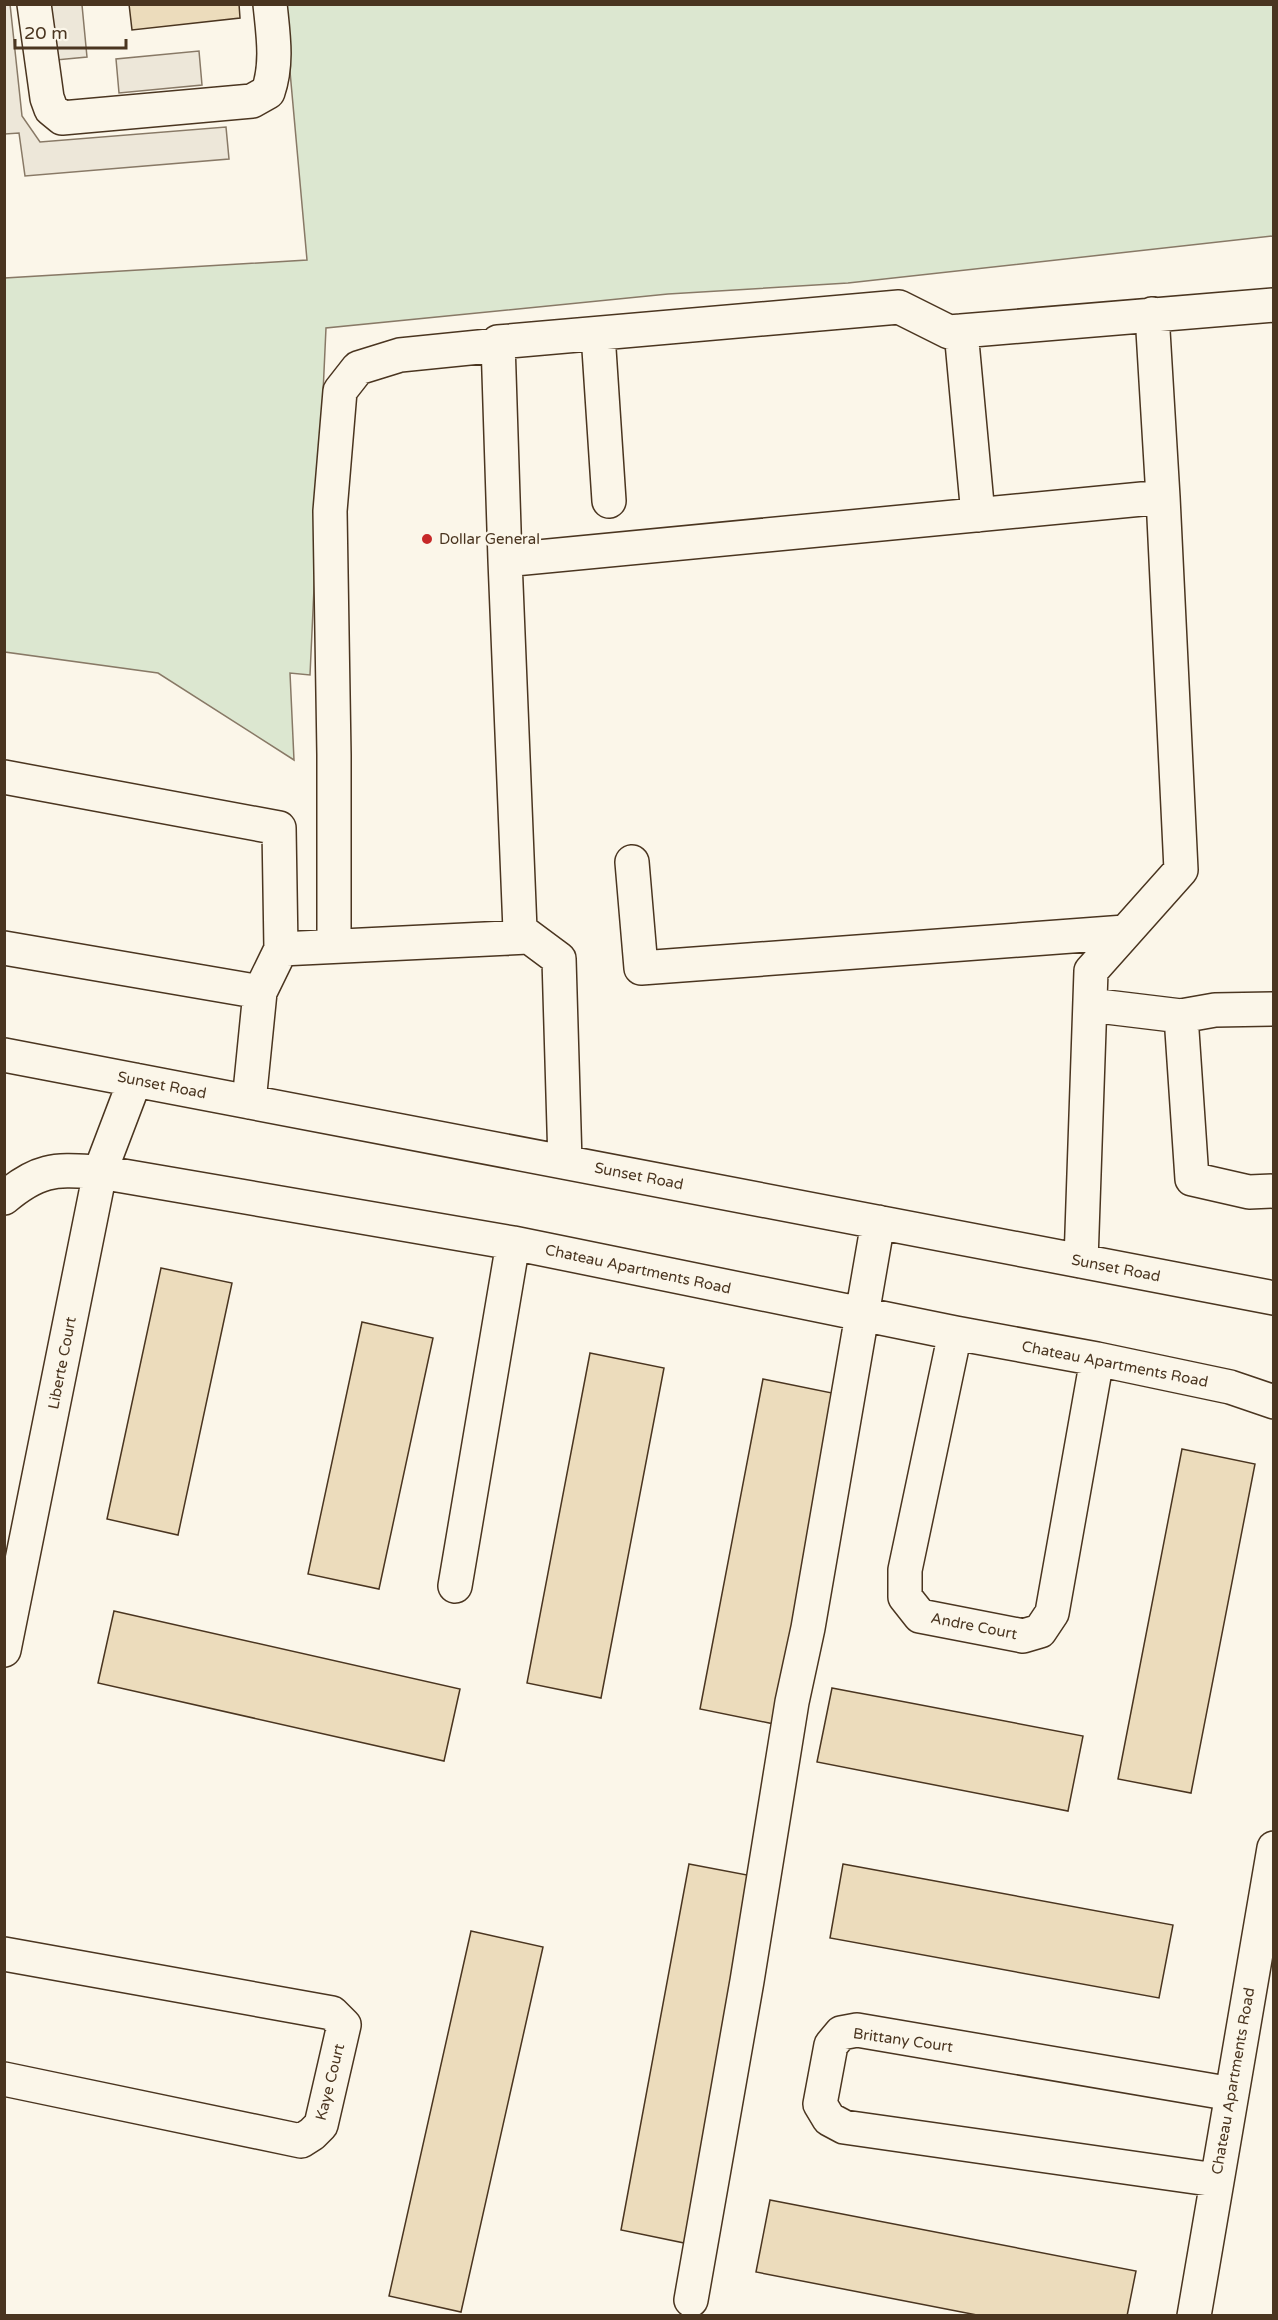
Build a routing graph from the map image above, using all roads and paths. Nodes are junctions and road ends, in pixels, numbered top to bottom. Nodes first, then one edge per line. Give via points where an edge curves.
1 (34, 4) edge
2 (270, 4) edge
3 (1274, 305) edge
4 (1152, 314) junction
5 (961, 331) junction
6 (598, 334) junction
7 (498, 345) junction
8 (1163, 497) junction
9 (609, 501) dead end
10 (978, 515) junction
11 (505, 560) junction
12 (4, 777) edge
13 (632, 862) dead end
14 (1125, 932) junction
15 (528, 937) junction
16 (334, 946) junction
17 (4, 948) edge
18 (281, 949) junction
19 (260, 992) junction
20 (1090, 1005) junction
21 (1274, 1009) edge
22 (1181, 1016) junction
23 (4, 1055) edge
24 (135, 1080) junction
25 (249, 1102) junction
26 (565, 1162) junction
27 (100, 1172) junction
28 (1274, 1191) edge
29 (4, 1198) edge
30 (878, 1222) junction
31 (513, 1243) junction
32 (1081, 1261) junction
33 (1274, 1298) edge
34 (862, 1315) junction
35 (955, 1333) junction
36 (1096, 1359) junction
37 (1274, 1402) edge
38 (455, 1586) dead end
39 (4, 1650) edge
40 (1274, 1848) edge
41 (4, 1954) edge
42 (4, 2079) edge
43 (1232, 2094) junction
44 (1216, 2180) junction
45 (691, 2300) dead end
46 (1194, 2316) edge

1 - 2 street via 48,98 51,109 62,118 252,101 268,92 274,75
3 - 4 street
4 - 5 street
4 - 8 street
5 - 6 street via 949,332 899,308
5 - 10 street
6 - 7 street
6 - 9 street
7 - 11 street
7 - 16 street via 400,355 358,368 340,391 330,511
8 - 10 street
8 - 14 street via 1181,870
10 - 11 street
11 - 15 street via 520,930
12 - 18 street via 279,828
13 - 14 street via 641,968
14 - 20 street via 1091,971
15 - 16 street
15 - 26 street via 559,959
16 - 18 street
17 - 19 street
18 - 19 street
19 - 25 street
20 - 22 street
20 - 32 street
21 - 22 street via 1215,1010
22 - 28 street via 1192,1179 1249,1192
23 - 24 street, Sunset Road
24 - 25 street, Sunset Road
24 - 27 street, Liberte Court
25 - 26 street, Sunset Road
26 - 30 street, Sunset Road
27 - 29 street, Chateau Apartments Road via 58,1170 18,1186
27 - 31 street, Chateau Apartments Road
27 - 39 street, Liberte Court
30 - 32 street, Sunset Road
30 - 34 street
31 - 34 street, Chateau Apartments Road
31 - 38 street
32 - 33 street, Sunset Road
34 - 35 street, Chateau Apartments Road
34 - 45 street
35 - 36 street, Chateau Apartments Road
35 - 36 street, Andre Court via 905,1570 905,1597 920,1616 1023,1636 1040,1631 1052,1613
36 - 37 street, Chateau Apartments Road via 1230,1387
40 - 43 street, Chateau Apartments Road
41 - 42 street, Kaye Court via 332,2013 344,2025 321,2125 301,2141
43 - 44 street, Chateau Apartments Road
43 - 44 street, Brittany Court via 857,2030 841,2033 831,2045 820,2104 829,2118 844,2127
44 - 46 street, Chateau Apartments Road

